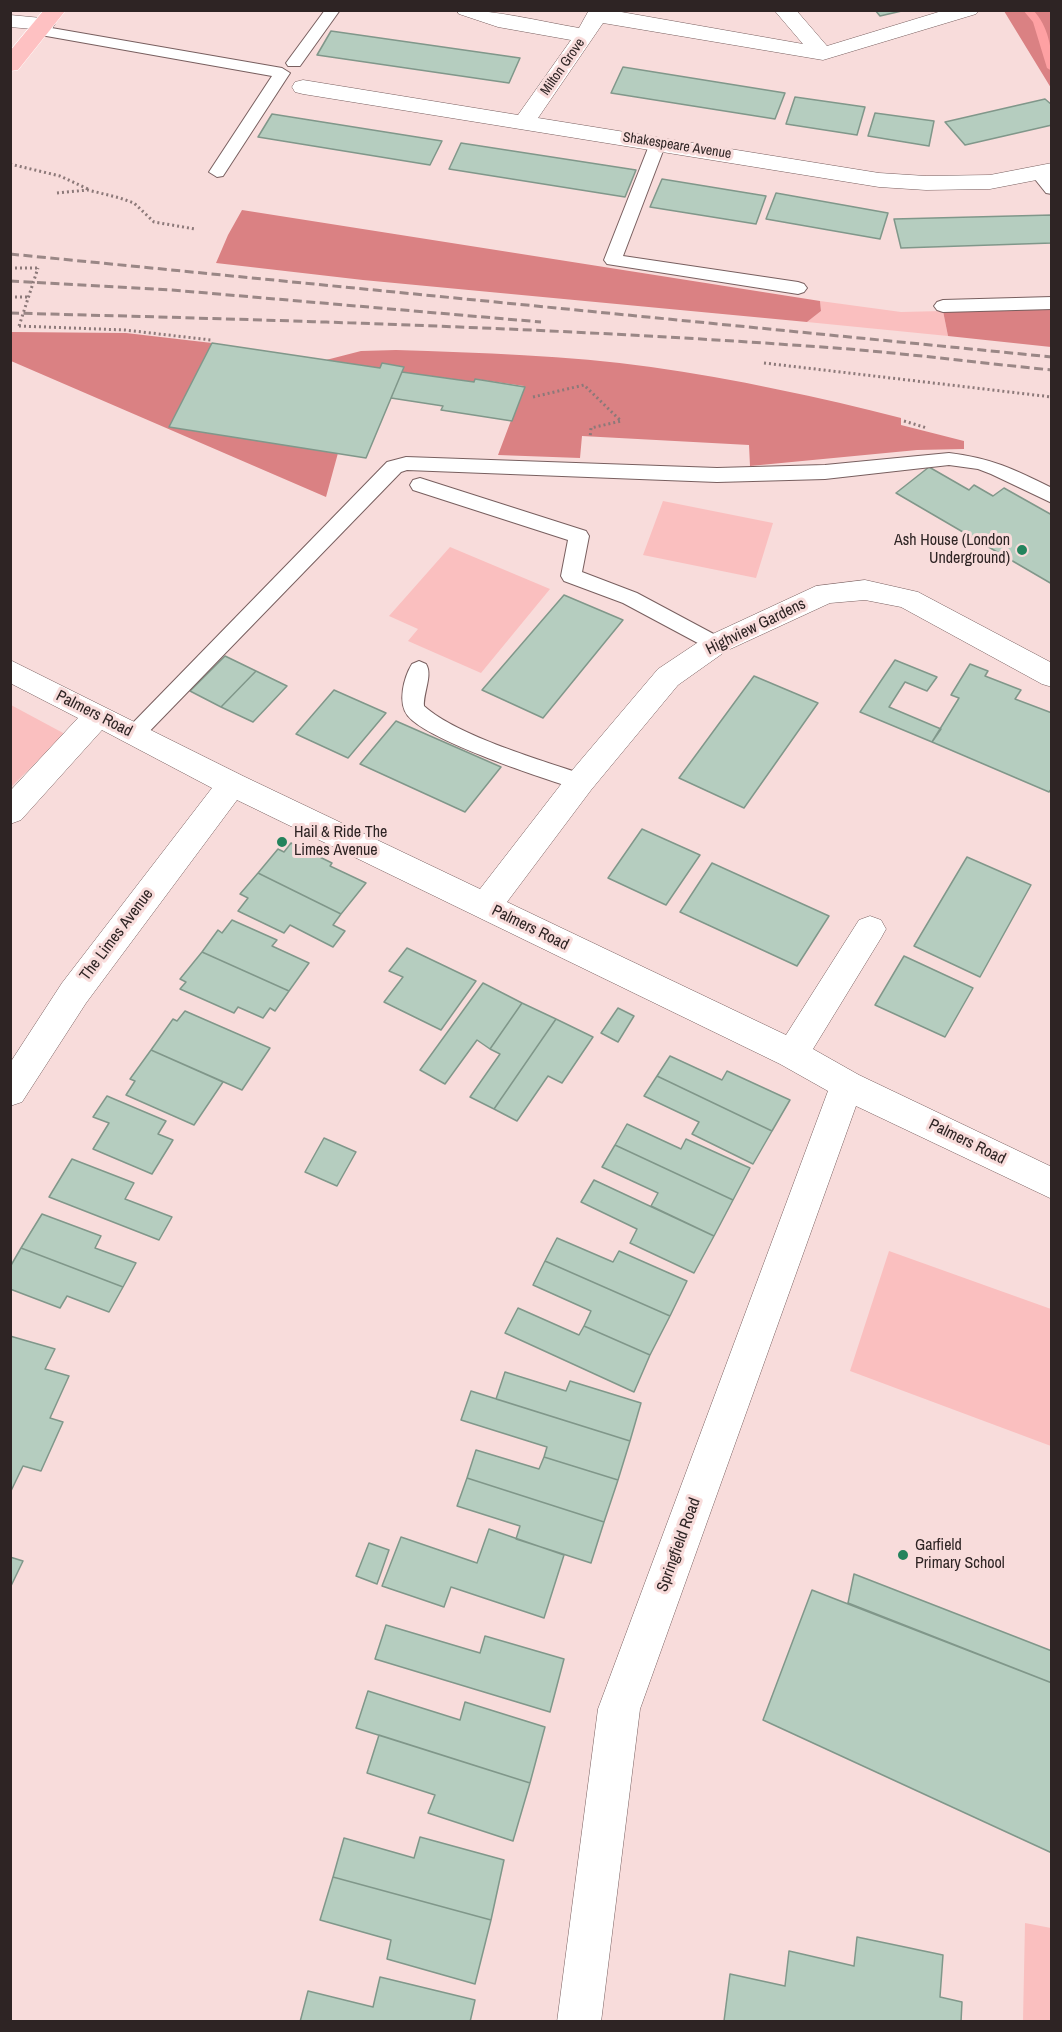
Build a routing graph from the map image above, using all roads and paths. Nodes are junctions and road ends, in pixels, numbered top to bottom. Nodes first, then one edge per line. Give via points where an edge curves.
1 (333, 10) edge
2 (466, 10) edge
3 (784, 10) edge
4 (969, 10) edge
5 (598, 13) edge
6 (10, 21) edge
7 (47, 22) edge
8 (585, 36) junction
9 (823, 54) junction
10 (294, 63) dead end
11 (10, 65) edge
12 (303, 87) dead end
13 (524, 122) junction
14 (658, 143) junction
15 (10, 164) edge
16 (217, 172) dead end
17 (1047, 177) edge
18 (88, 190) junction
19 (57, 193) dead end
20 (195, 229) dead end
21 (10, 268) edge
22 (798, 288) dead end
23 (10, 297) edge
24 (28, 297) junction
25 (1052, 303) edge
26 (943, 306) dead end
27 (211, 340) dead end
28 (764, 363) dead end
29 (534, 397) dead end
30 (1052, 397) edge
31 (589, 471) junction
32 (420, 485) dead end
33 (1052, 496) edge
34 (716, 644) junction
35 (419, 669) dead end
36 (10, 670) edge
37 (1052, 676) edge
38 (97, 716) junction
39 (133, 734) junction
40 (580, 782) junction
41 (232, 784) junction
42 (10, 812) edge
43 (485, 907) junction
44 (870, 930) dead end
45 (792, 1054) junction
46 (847, 1085) junction
47 (10, 1092) edge
48 (1052, 1184) edge
49 (579, 2022) edge

1 - 10 lane
2 - 8 street via 498,21
3 - 9 street
4 - 9 street
5 - 8 street, Milton Grove
5 - 9 street
6 - 7 street
7 - 11 main road
7 - 16 lane via 282,72
8 - 13 street, Milton Grove
12 - 13 street, Shakespeare Avenue
13 - 14 street, Shakespeare Avenue
14 - 17 street, Shakespeare Avenue via 903,182 957,184
14 - 22 lane via 613,260
15 - 18 path via 60,176
18 - 19 path
18 - 20 path via 134,203 154,222
21 - 24 path, bridge via 38,268
23 - 24 path
24 - 27 path, bridge via 19,326 125,330
25 - 26 lane
28 - 30 path
29 - 31 path via 584,385 621,421 591,428
31 - 33 lane via 770,474 950,459 998,469
31 - 39 lane via 406,463 394,467
32 - 34 lane via 579,536 571,576 630,598
34 - 37 street, Highview Gardens via 826,593 865,590 908,599
34 - 40 street, Highview Gardens via 668,677
35 - 40 lane via 413,702 416,712 426,720
36 - 38 street, Palmers Road
38 - 39 street, Palmers Road
38 - 42 street
39 - 41 street, Palmers Road
40 - 43 street, Highview Gardens
41 - 43 street, Palmers Road
41 - 47 street, The Limes Avenue via 74,993
43 - 45 street, Palmers Road
44 - 45 street
45 - 46 street, Palmers Road
46 - 48 street, Palmers Road
46 - 49 street, Springfield Road via 619,1709

